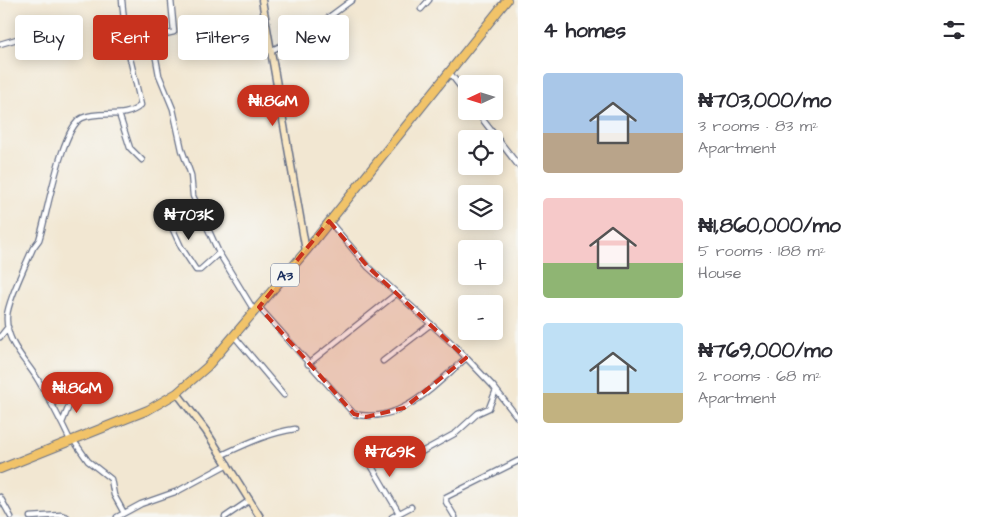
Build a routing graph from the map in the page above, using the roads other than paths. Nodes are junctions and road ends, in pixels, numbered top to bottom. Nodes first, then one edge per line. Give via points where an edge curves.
1 (122, 0) edge
2 (171, 0) edge
3 (262, 0) edge
4 (352, 0) edge
5 (430, 0) edge
6 (507, 0) edge
7 (421, 9) dead end
8 (123, 15) edge
9 (168, 33) edge
10 (15, 40) edge
11 (0, 44) edge
12 (270, 51) junction
13 (130, 60) edge
14 (156, 60) edge
15 (449, 72) junction
16 (458, 84) edge
17 (119, 114) junction
18 (483, 120) edge
19 (142, 160) dead end
20 (518, 165) edge
21 (164, 210) dead end
22 (329, 221) junction
23 (306, 251) junction
24 (219, 253) junction
25 (396, 294) junction
26 (257, 310) junction
27 (431, 324) junction
28 (8, 327) junction
29 (234, 336) junction
30 (0, 337) edge
31 (466, 358) junction
32 (383, 360) dead end
33 (308, 364) junction
34 (496, 390) junction
35 (177, 393) junction
36 (284, 395) dead end
37 (73, 396) dead end
38 (518, 418) edge
39 (62, 423) junction
40 (295, 429) dead end
41 (73, 441) junction
42 (364, 453) dead end
43 (222, 455) junction
44 (407, 460) dead end
45 (518, 461) edge
46 (228, 464) junction
47 (0, 469) edge
48 (0, 497) edge
49 (250, 500) junction
50 (411, 507) dead end
51 (124, 513) junction
52 (399, 513) junction
53 (11, 517) edge
54 (30, 517) edge
55 (67, 517) edge
56 (117, 517) edge
57 (225, 517) edge
58 (260, 517) edge
59 (392, 517) edge
60 (455, 517) edge

1 - 8 street
2 - 9 street via 174,32
3 - 12 street
4 - 12 street via 306,34
5 - 7 street
6 - 15 highway, A3
10 - 11 street
12 - 23 street
13 - 17 street via 141,104 132,112
14 - 24 street via 191,175 193,196
15 - 16 street
15 - 22 highway, A3
17 - 19 street via 130,148
17 - 28 street via 84,117 68,136 42,232 7,314
18 - 20 street
21 - 24 street via 196,270
22 - 23 highway, A3
22 - 25 street
23 - 26 highway, A3
24 - 26 street
25 - 27 street
25 - 33 street
26 - 29 highway, A3
26 - 33 street
27 - 31 street
27 - 32 street
28 - 30 street
28 - 39 street via 13,343 38,379
29 - 35 highway, A3 via 207,367
29 - 36 street
31 - 33 street via 404,408 392,414 373,416 354,414
31 - 34 street
34 - 38 street
34 - 44 street via 489,408 478,413 456,433
35 - 41 highway, A3 via 148,410
35 - 43 street
37 - 39 street
39 - 41 street
40 - 43 street via 258,438
41 - 47 highway, A3
41 - 51 street via 88,460 111,479 114,495
42 - 52 street
43 - 46 street
45 - 60 street via 446,497
46 - 49 street
46 - 51 street via 178,491
48 - 53 street
49 - 57 street
49 - 58 street
50 - 52 street
51 - 56 street
52 - 59 street
54 - 55 street via 62,514

